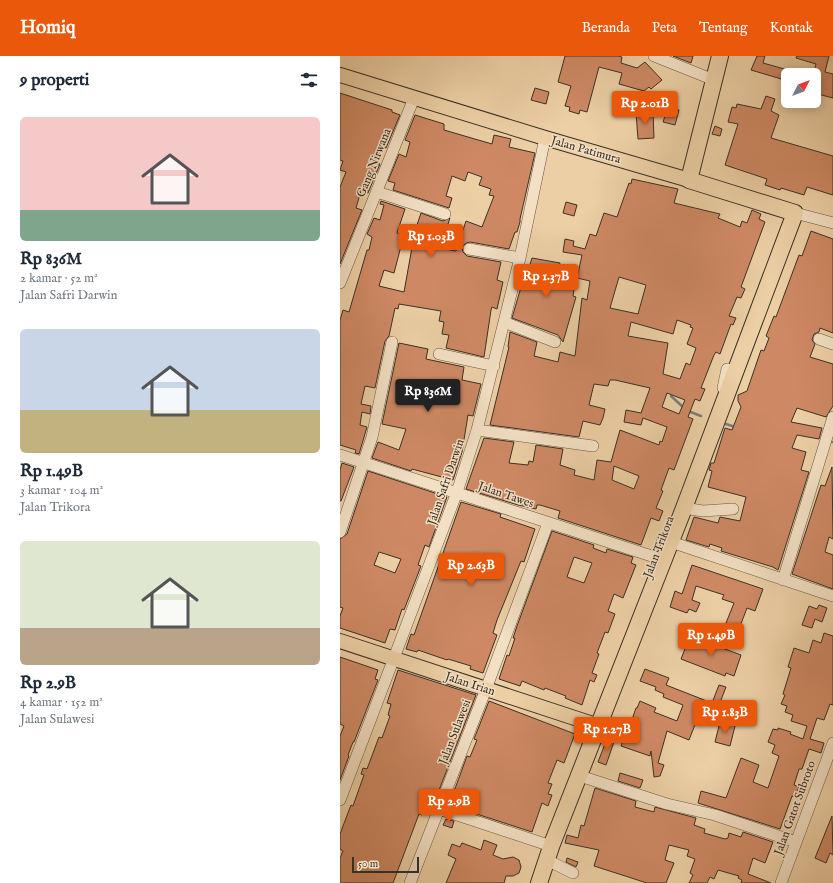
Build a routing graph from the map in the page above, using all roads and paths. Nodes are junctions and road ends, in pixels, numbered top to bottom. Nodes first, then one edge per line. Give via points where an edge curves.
1 (654, 56) edge
2 (720, 56) edge
3 (340, 75) edge
4 (714, 80) junction
5 (414, 98) junction
6 (545, 138) junction
7 (689, 180) junction
8 (376, 192) junction
9 (790, 211) junction
10 (445, 214) dead end
11 (833, 222) edge
12 (469, 249) dead end
13 (520, 258) junction
14 (340, 283) edge
15 (504, 322) junction
16 (819, 339) dead end
17 (392, 342) dead end
18 (555, 342) dead end
19 (833, 344) edge
20 (439, 354) dead end
21 (494, 366) junction
22 (727, 369) junction
23 (833, 416) edge
24 (715, 423) junction
25 (477, 430) junction
26 (593, 446) dead end
27 (340, 455) edge
28 (364, 462) junction
29 (457, 492) junction
30 (684, 508) junction
31 (733, 509) dead end
32 (548, 523) junction
33 (340, 532) edge
34 (666, 541) junction
35 (660, 558) junction
36 (783, 580) junction
37 (833, 596) edge
38 (340, 640) edge
39 (394, 659) junction
40 (486, 689) junction
41 (595, 725) junction
42 (833, 743) edge
43 (580, 776) junction
44 (340, 800) edge
45 (439, 809) junction
46 (796, 842) junction
47 (545, 844) junction
48 (547, 860) junction
49 (573, 873) dead end
50 (410, 883) edge
51 (530, 883) edge
52 (539, 883) edge
53 (781, 883) edge

1 - 4 street
2 - 4 highway
3 - 5 main road, Jalan Patimura
4 - 7 highway
5 - 6 main road, Jalan Patimura
5 - 8 street, Gang Nirwana
6 - 7 main road, Jalan Patimura
6 - 13 street, Jalan Safri Darwin
7 - 9 highway, Jalan Patimura
8 - 10 street
8 - 14 street, Gang Nirwana
9 - 11 street, Jalan Patimura
9 - 22 highway, Jalan Trikora
9 - 24 highway, Jalan Trikora
12 - 13 street
13 - 15 street, Jalan Safri Darwin
15 - 18 street
15 - 21 street, Jalan Safri Darwin
16 - 19 street
17 - 28 street via 372,437
20 - 21 street
21 - 25 street, Jalan Safri Darwin
22 - 24 street
22 - 34 highway, Jalan Trikora
23 - 36 street
24 - 30 highway, Jalan Trikora
25 - 26 street
25 - 29 street, Jalan Safri Darwin
27 - 28 street, Jalan Tawes
28 - 29 street, Jalan Tawes
28 - 33 street
29 - 32 street, Jalan Tawes
29 - 39 street, Jalan Safri Darwin
30 - 31 street via 704,511
30 - 34 highway, Jalan Trikora
32 - 35 street, Jalan Tawes
32 - 40 street, Jalan Sulawesi
34 - 35 highway, Jalan Trikora
34 - 36 street
35 - 41 highway, Jalan Trikora
36 - 37 street
38 - 39 main road, Jalan Irian
39 - 40 main road, Jalan Irian
39 - 44 street, Jalan Safri Darwin
40 - 41 main road, Jalan Irian
40 - 45 street, Jalan Sulawesi
41 - 43 highway, Jalan Trikora
41 - 47 highway, Jalan Trikora
42 - 46 street, Jalan Gatot Subroto
43 - 46 street via 667,804 715,815
43 - 48 highway, Jalan Trikora
45 - 47 street
45 - 50 street, Jalan Sulawesi
46 - 53 street, Jalan Gatot Subroto
47 - 51 highway, Jalan Trikora
48 - 49 street
48 - 52 highway, Jalan Trikora

